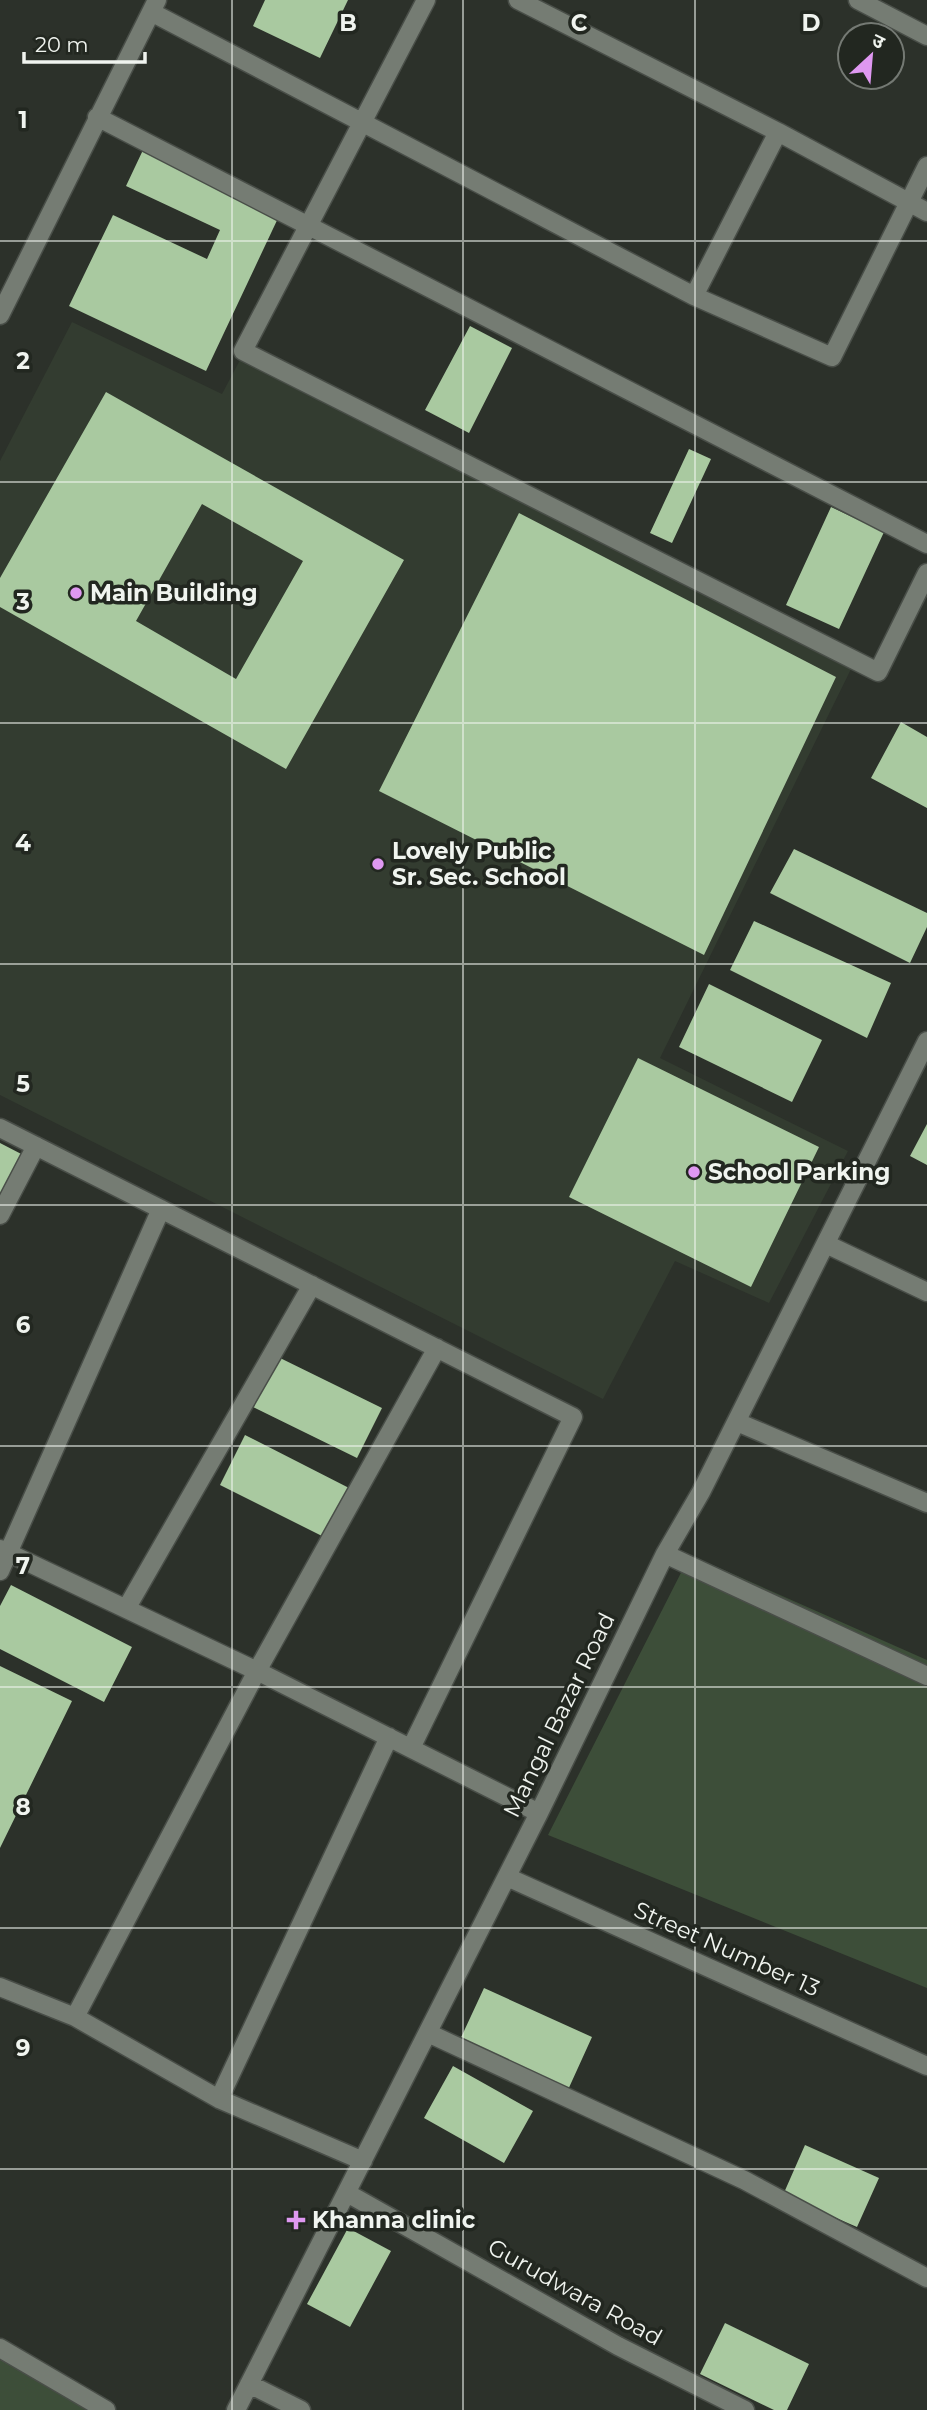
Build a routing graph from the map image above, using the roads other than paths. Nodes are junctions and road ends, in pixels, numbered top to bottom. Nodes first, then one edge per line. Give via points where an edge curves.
1 (426, 0) edge
2 (518, 0) edge
3 (858, 0) edge
4 (154, 6) edge
5 (927, 36) edge
6 (97, 117) junction
7 (363, 124) junction
8 (778, 132) junction
9 (927, 166) edge
10 (909, 202) junction
11 (927, 212) edge
12 (309, 226) junction
13 (694, 296) junction
14 (0, 315) edge
15 (927, 544) edge
16 (927, 573) edge
17 (927, 1041) edge
18 (0, 1128) edge
19 (36, 1146) junction
20 (161, 1209) junction
21 (0, 1215) edge
22 (825, 1244) junction
23 (312, 1285) junction
24 (927, 1292) edge
25 (438, 1348) junction
26 (737, 1422) junction
27 (927, 1503) edge
28 (5, 1551) edge
29 (665, 1554) junction
30 (0, 1571) edge
31 (126, 1609) junction
32 (257, 1671) junction
33 (927, 1676) edge
34 (389, 1737) junction
35 (411, 1748) junction
36 (539, 1813) junction
37 (507, 1877) junction
38 (0, 1987) edge
39 (75, 2017) junction
40 (428, 2033) junction
41 (927, 2066) edge
42 (219, 2099) junction
43 (363, 2161) junction
44 (347, 2193) junction
45 (927, 2278) edge
46 (0, 2348) edge
47 (249, 2384) junction
48 (106, 2410) edge
49 (236, 2410) edge
50 (301, 2410) edge
51 (745, 2410) edge

1 - 7 street
2 - 8 street
3 - 5 street
4 - 6 street
4 - 7 street
6 - 12 street
6 - 14 street
7 - 12 street
7 - 13 street
8 - 10 street
8 - 13 street
9 - 10 street
10 - 11 street
10 - 13 street via 832,357
12 - 15 street
12 - 16 street via 243,351 878,672
17 - 22 street, Mangal Bazar Road
18 - 19 street
19 - 20 street
19 - 21 street
20 - 23 street
20 - 28 street
22 - 24 street
22 - 26 street, Mangal Bazar Road
23 - 25 street
23 - 31 street
25 - 32 street
25 - 35 street via 573,1417
26 - 27 street
26 - 29 street, Mangal Bazar Road
28 - 30 street
28 - 31 street
29 - 33 street
29 - 36 street, Mangal Bazar Road
31 - 32 street
32 - 34 street
32 - 39 street
34 - 35 street
34 - 42 street
35 - 36 street
36 - 37 street, Mangal Bazar Road
37 - 40 street, Mangal Bazar Road
37 - 41 street, Street Number 13
38 - 39 street
39 - 42 street
40 - 43 street, Mangal Bazar Road
40 - 45 street via 744,2180
42 - 43 street
43 - 44 street, Mangal Bazar Road
44 - 47 street, Mangal Bazar Road
44 - 51 street, Gurudwara Road via 618,2346
46 - 48 street
47 - 49 street, Mangal Bazar Road
47 - 50 street

